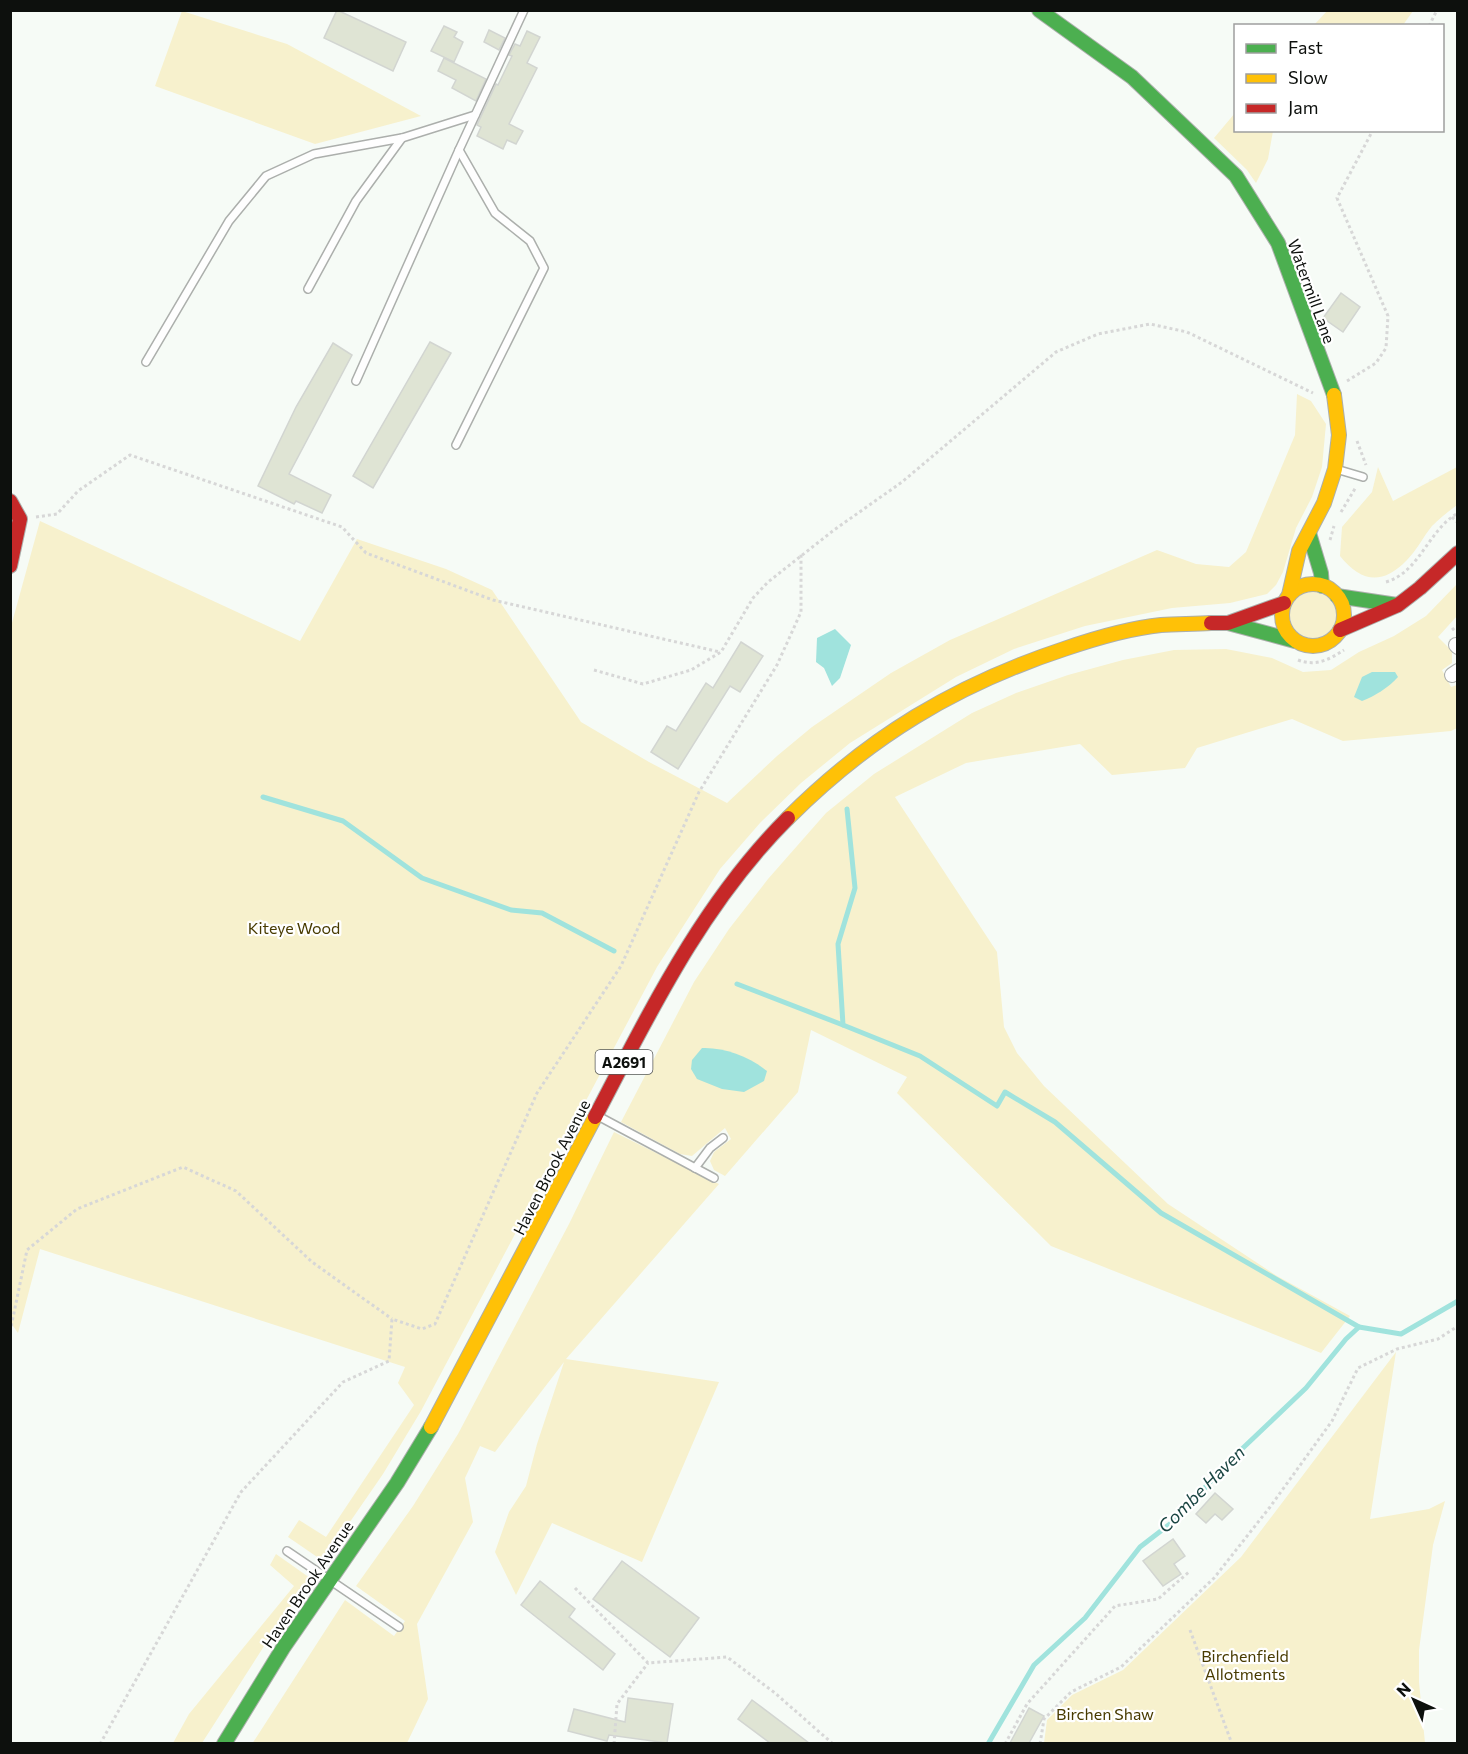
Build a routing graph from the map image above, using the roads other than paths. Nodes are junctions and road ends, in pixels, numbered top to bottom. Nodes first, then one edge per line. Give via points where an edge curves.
1 (524, 10) edge
2 (1039, 10) edge
3 (475, 115) junction
4 (402, 138) junction
5 (459, 150) junction
6 (308, 289) dead end
7 (146, 362) dead end
8 (356, 381) dead end
9 (456, 445) dead end
10 (1335, 468) junction
11 (1363, 477) road end
12 (10, 501) edge
13 (1309, 534) junction
14 (1458, 553) edge
15 (10, 566) edge
16 (1322, 586) junction
17 (1337, 596) junction
18 (1287, 599) junction
19 (1398, 605) junction
20 (1228, 623) junction
21 (1340, 630) junction
22 (1295, 641) junction
23 (596, 1115) junction
24 (723, 1138) dead end
25 (695, 1168) junction
26 (714, 1178) dead end
27 (287, 1551) dead end
28 (330, 1580) junction
29 (399, 1627) dead end
30 (224, 1743) edge

1 - 3 lane
2 - 10 main road, Watermill Lane via 1132,77 1236,176 1278,243 1335,397 1340,435
3 - 4 lane
3 - 5 lane
4 - 6 lane via 356,201
4 - 7 lane via 314,154 266,176 229,221
5 - 8 lane
5 - 9 lane via 495,213 530,241 544,268
10 - 11 lane
10 - 13 main road, Watermill Lane
12 - 15 main road via 20,519
13 - 16 main road
13 - 18 main road, Watermill Lane via 1299,551
14 - 19 main road
16 - 17 main road
16 - 18 main road via 1304,585
17 - 19 main road
17 - 21 main road via 1344,613
18 - 20 main road, Haven Brook Avenue / A2691
18 - 22 main road via 1282,622
19 - 21 main road
20 - 22 main road, Haven Brook Avenue / A2691
20 - 23 main road, Haven Brook Avenue / A2691 via 1159,625 1091,640 1022,663 909,719 860,753 814,792 733,879 671,973
21 - 22 main road via 1319,646
23 - 25 lane
23 - 28 main road, Haven Brook Avenue / A2691 via 435,1421
24 - 25 lane
25 - 26 lane
27 - 28 lane
28 - 29 lane
28 - 30 main road, Haven Brook Avenue / A2691

